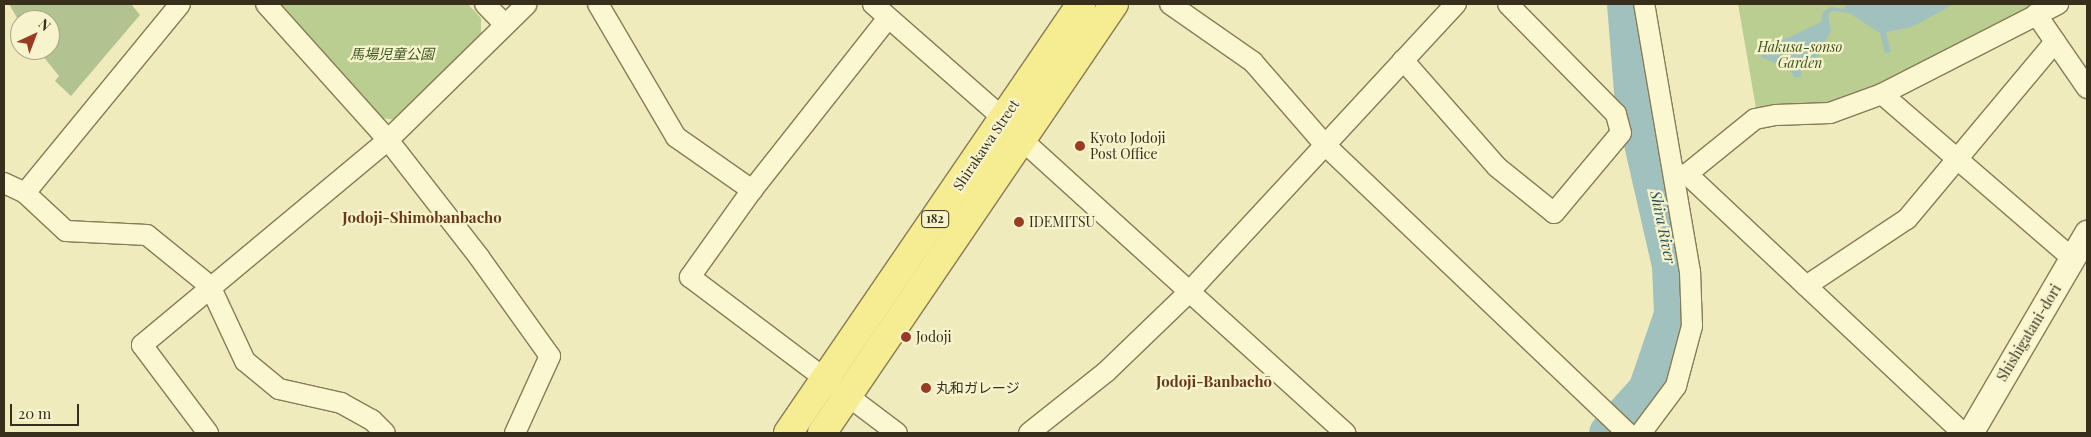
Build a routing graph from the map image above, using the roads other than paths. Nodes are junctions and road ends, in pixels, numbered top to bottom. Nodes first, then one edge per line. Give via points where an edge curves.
1 (180, 4) edge
2 (266, 4) edge
3 (485, 4) edge
4 (527, 4) edge
5 (598, 4) edge
6 (873, 4) edge
7 (1081, 4) edge
8 (1114, 4) edge
9 (1170, 4) edge
10 (1456, 4) edge
11 (1508, 4) edge
12 (1644, 4) edge
13 (2058, 4) edge
14 (2036, 14) junction
15 (888, 18) junction
16 (505, 25) junction
17 (2055, 42) junction
18 (1403, 60) junction
19 (2087, 88) edge
20 (1882, 94) junction
21 (1004, 119) junction
22 (1021, 139) junction
23 (388, 140) junction
24 (1326, 146) junction
25 (1959, 159) junction
26 (1680, 175) junction
27 (4, 183) edge
28 (752, 190) junction
29 (26, 193) junction
30 (2087, 234) edge
31 (2072, 259) junction
32 (210, 286) junction
33 (1806, 286) junction
34 (1189, 292) junction
35 (825, 379) junction
36 (848, 396) junction
37 (208, 433) edge
38 (385, 433) edge
39 (515, 433) edge
40 (788, 433) edge
41 (822, 433) edge
42 (897, 433) edge
43 (1030, 433) edge
44 (1345, 433) edge
45 (1627, 433) edge
46 (1641, 433) edge
47 (1963, 433) edge
48 (1970, 433) edge

1 - 29 street
2 - 23 street
3 - 16 street
4 - 16 street
5 - 28 street via 676,137
6 - 15 street
7 - 21 main road, Shirakawa Street / 182
8 - 22 main road, Shirakawa Street / 182
9 - 24 street via 1253,62
10 - 18 street
11 - 18 street via 1616,114 1621,133 1554,213 1496,167
12 - 26 street
13 - 14 street
14 - 17 street
14 - 20 street
15 - 21 street
15 - 28 street
16 - 23 street
17 - 19 street
17 - 25 street
18 - 24 street
20 - 25 street
20 - 26 street via 1830,113 1755,119
21 - 22 street
21 - 35 main road, Shirakawa Street / 182
22 - 34 street
22 - 36 main road, Shirakawa Street / 182
23 - 32 street
23 - 39 street via 479,257 550,356
24 - 34 street
24 - 45 street
25 - 31 street
25 - 33 street via 1907,220
26 - 33 street
26 - 46 street via 1692,326 1676,386
27 - 29 street
28 - 35 street via 690,277
29 - 32 street via 66,232 148,235
30 - 31 street, Shishigatani-dori
31 - 48 street, Shishigatani-dori
32 - 37 street via 142,345
32 - 38 street via 244,361 279,389 341,403 372,420
33 - 47 street
34 - 43 street via 1106,372
34 - 44 street
35 - 36 street
35 - 40 main road, Shirakawa Street / 182
36 - 41 main road, Shirakawa Street / 182
36 - 42 street

